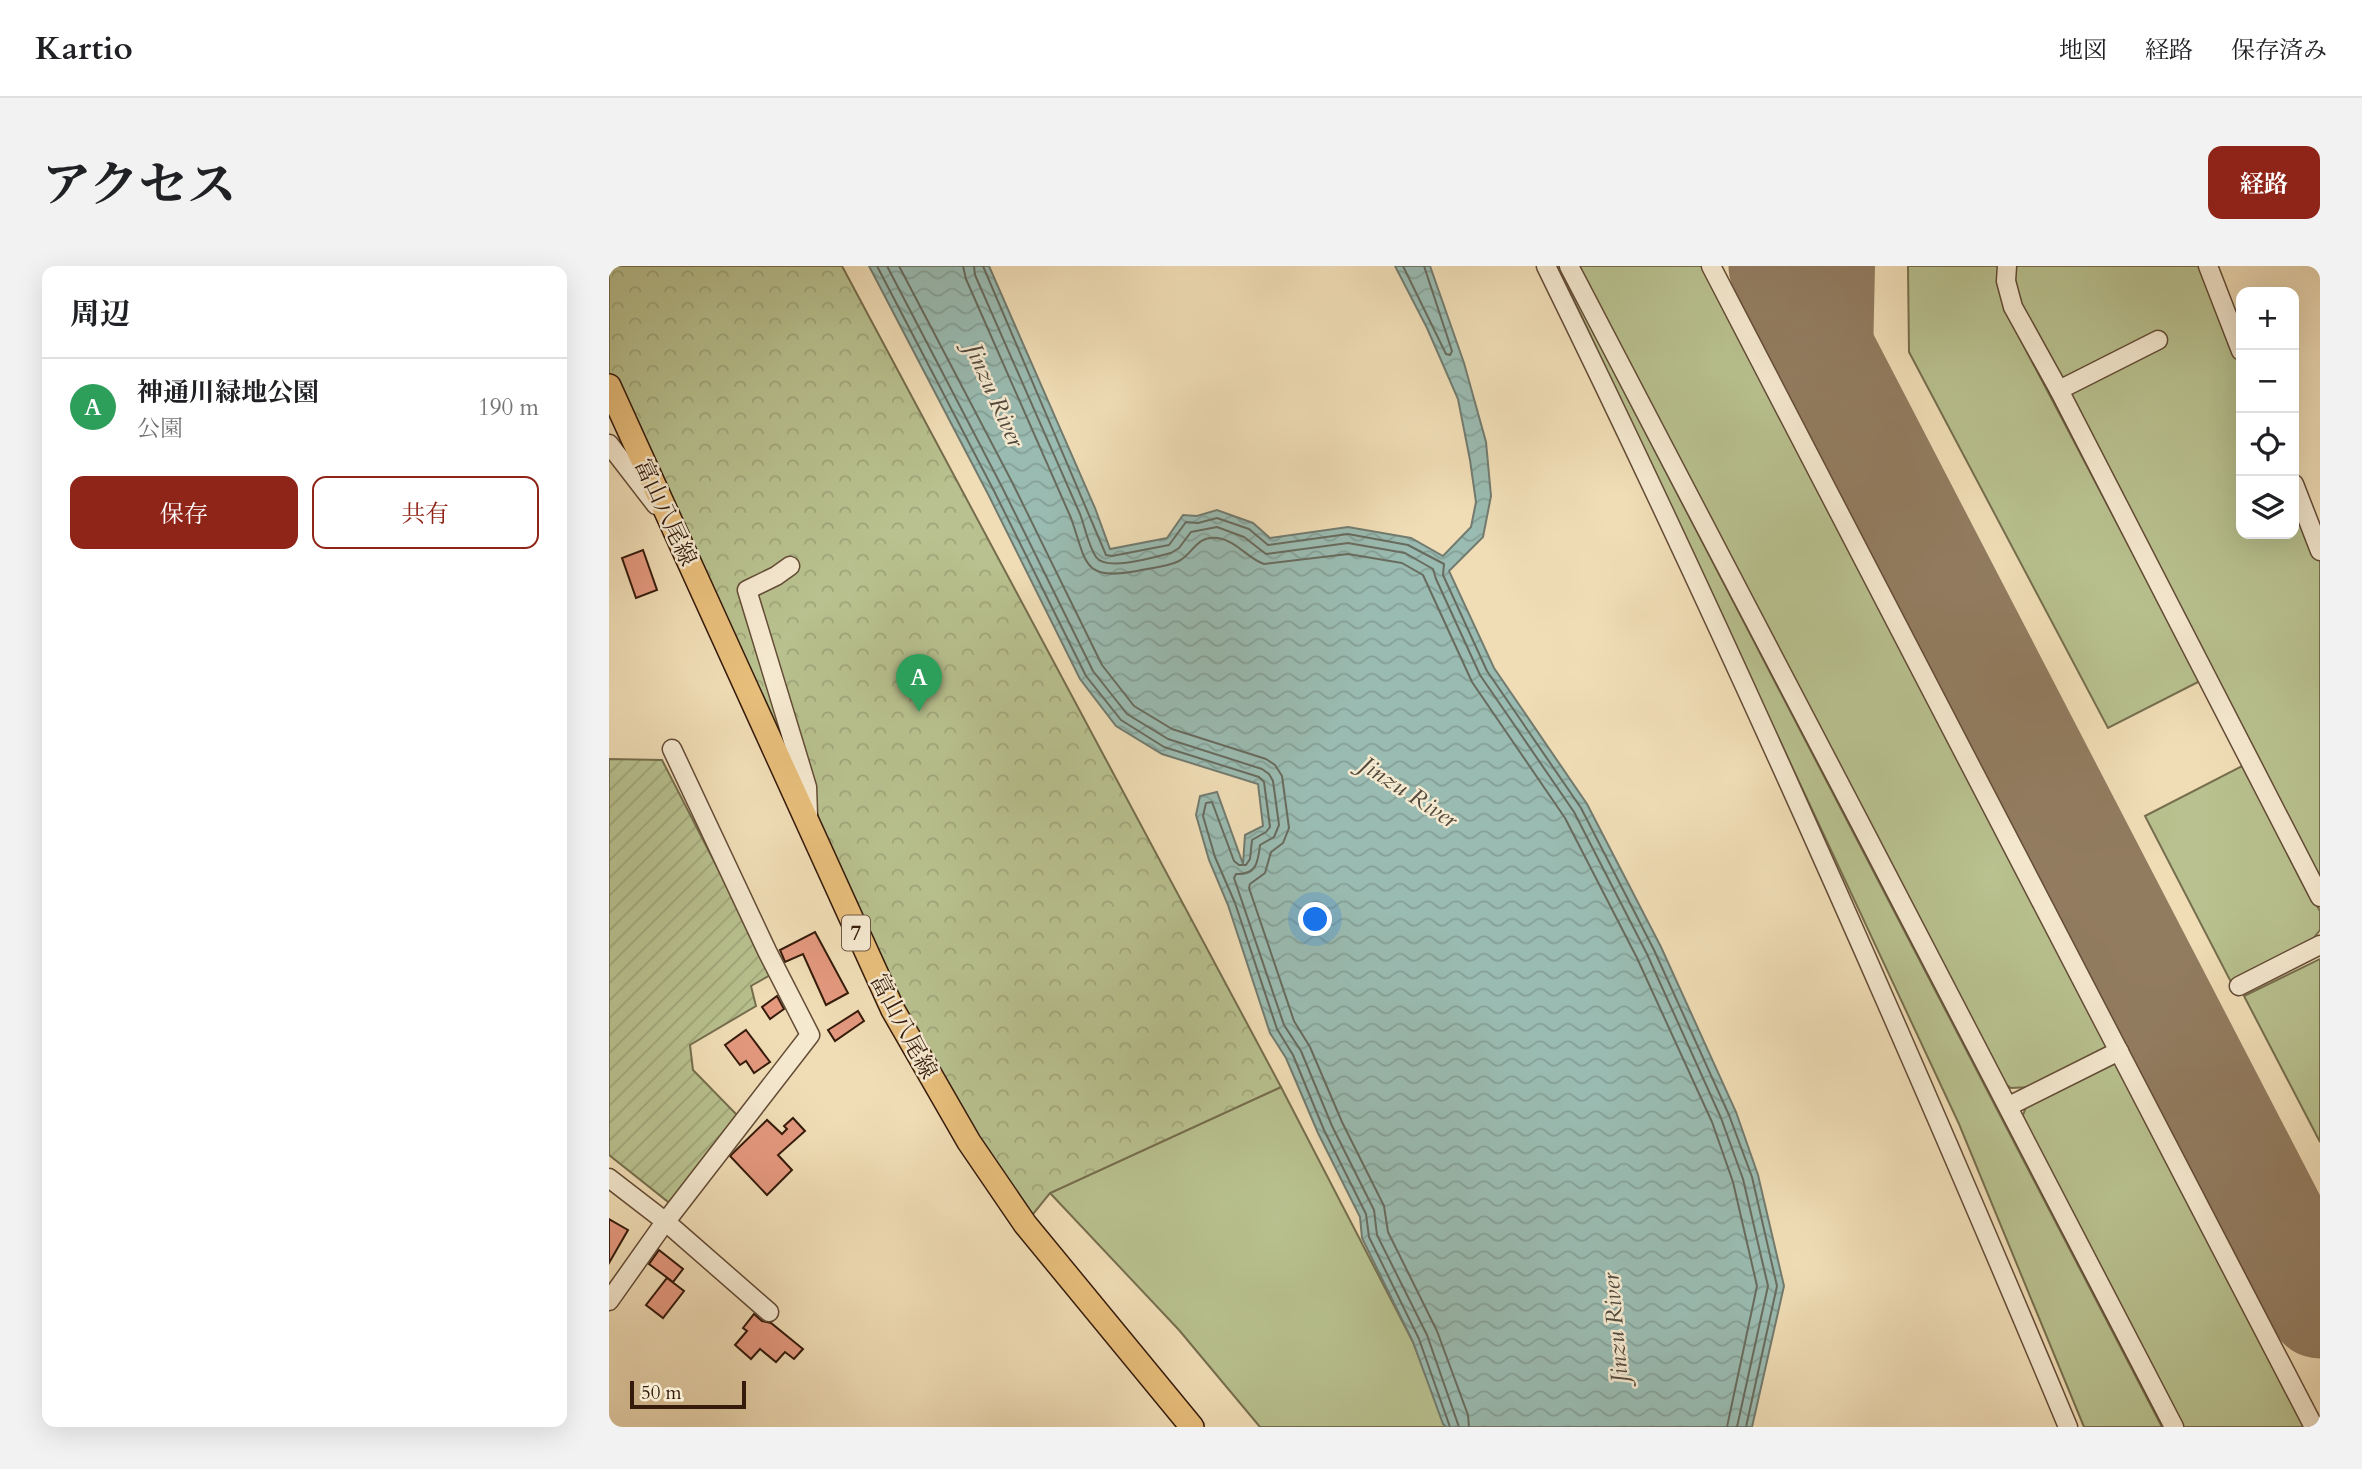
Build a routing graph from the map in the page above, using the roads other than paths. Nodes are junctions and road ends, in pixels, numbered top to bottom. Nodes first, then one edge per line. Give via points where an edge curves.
1 (1546, 266) edge
2 (1569, 266) edge
3 (1711, 266) edge
4 (2007, 266) edge
5 (2208, 266) edge
6 (2158, 340) dead end
7 (2241, 350) edge
8 (609, 386) edge
9 (2059, 390) junction
10 (609, 444) edge
11 (2299, 497) edge
12 (669, 521) junction
13 (2320, 551) edge
14 (790, 566) dead end
15 (672, 749) dead end
16 (809, 827) junction
17 (2320, 897) edge
18 (2320, 945) edge
19 (2239, 986) dead end
20 (2119, 1051) junction
21 (2009, 1106) junction
22 (609, 1178) edge
23 (666, 1222) junction
24 (609, 1301) edge
25 (769, 1312) dead end
26 (1192, 1427) edge
27 (2068, 1427) edge
28 (2174, 1427) edge
29 (2313, 1427) edge

1 - 27 street via 1788,779
2 - 21 street
3 - 20 street
4 - 9 street via 2013,307
5 - 7 street
6 - 9 street
8 - 12 main road, 富山八尾線 / 7
9 - 17 street
10 - 12 street
11 - 13 street
12 - 16 main road, 富山八尾線 / 7
14 - 16 street via 747,590 807,787
15 - 23 street via 810,1035
16 - 26 main road, 富山八尾線 / 7 via 893,1010 969,1142 1025,1224
18 - 19 street
20 - 21 street
20 - 29 street
21 - 28 street
22 - 23 street
23 - 24 street
23 - 25 street

